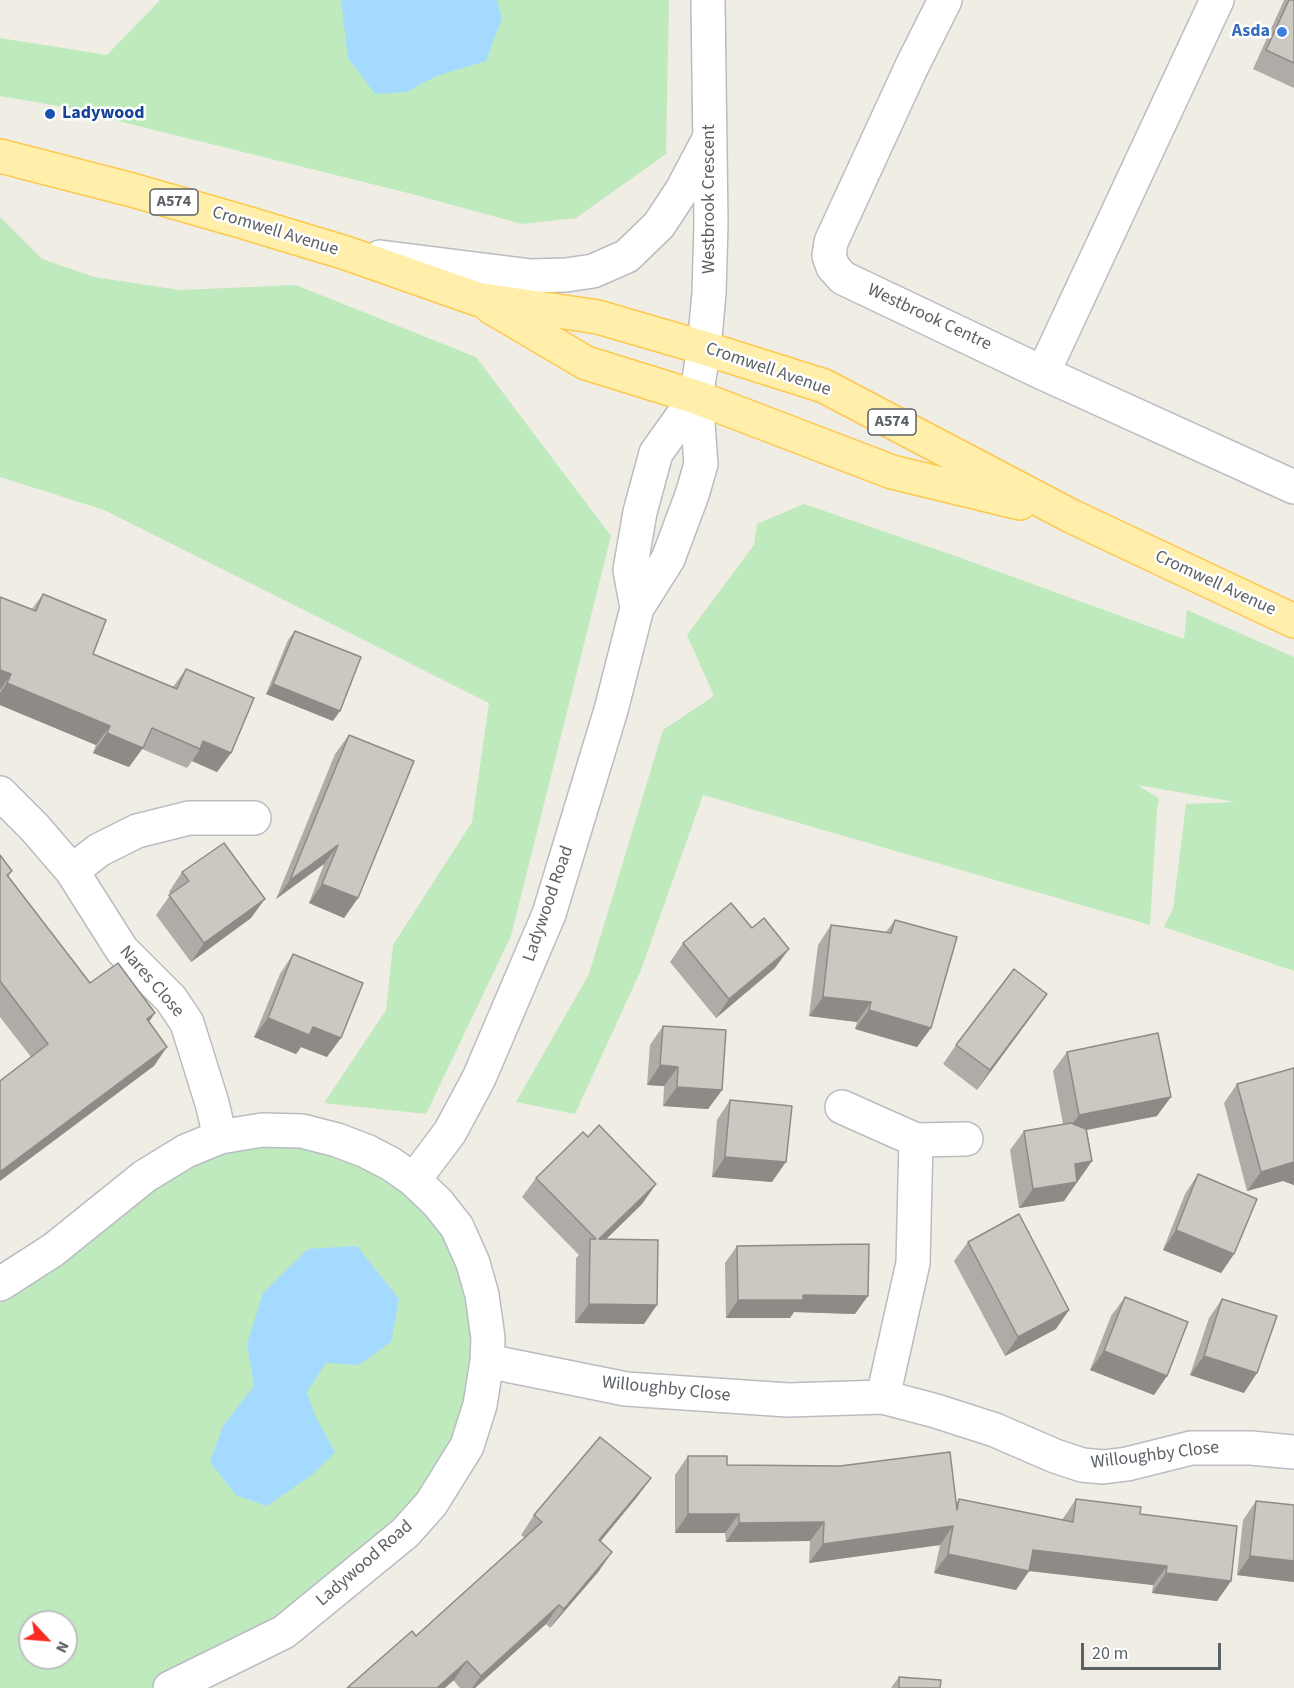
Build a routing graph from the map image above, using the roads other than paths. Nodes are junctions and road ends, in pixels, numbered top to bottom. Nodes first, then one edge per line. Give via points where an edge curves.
1 (708, 0) edge
2 (945, 0) edge
3 (1217, 0) edge
4 (710, 138) junction
5 (0, 156) edge
6 (346, 253) junction
7 (477, 299) junction
8 (704, 348) junction
9 (1043, 373) junction
10 (696, 397) junction
11 (1294, 487) edge
12 (1071, 516) junction
13 (637, 608) junction
14 (1294, 621) edge
15 (0, 793) edge
16 (254, 818) dead end
17 (72, 871) junction
18 (842, 1107) dead end
19 (220, 1137) junction
20 (966, 1139) dead end
21 (916, 1140) junction
22 (414, 1180) junction
23 (0, 1284) edge
24 (487, 1361) junction
25 (884, 1398) junction
26 (1294, 1452) edge
27 (170, 1688) edge

1 - 4 street, Westbrook Crescent
2 - 9 street, Westbrook Centre via 831,242 829,256 843,278
3 - 9 street
4 - 6 street via 659,225 627,256 593,271 531,276
4 - 8 street, Westbrook Crescent via 711,224
5 - 6 main road, Cromwell Avenue / A574 via 240,220
6 - 7 main road, Cromwell Avenue / A574
7 - 8 main road, Cromwell Avenue / A574 via 598,317
7 - 10 main road, Cromwell Avenue / A574 via 586,363
8 - 10 street, Westbrook Crescent
8 - 12 main road, Cromwell Avenue / A574 via 824,386
9 - 11 street, Westbrook Centre
10 - 12 main road, Cromwell Avenue / A574 via 892,472
10 - 13 street, Ladywood Road via 701,464 698,475 668,559
10 - 13 street, Ladywood Road via 656,453 630,570
12 - 14 main road, Cromwell Avenue / A574
13 - 22 street, Ladywood Road via 611,710 549,914 479,1078 450,1132
15 - 17 street, Nares Close
16 - 17 street via 189,818 137,831 99,850
17 - 19 street, Nares Close via 122,950 171,999 187,1023
18 - 21 street
19 - 22 street, Ladywood Road via 262,1130 302,1131 366,1151
19 - 23 street, Ladywood Road via 186,1151 145,1176 53,1250
20 - 21 street
21 - 25 street via 913,1263
22 - 24 street, Ladywood Road via 457,1227 473,1263 482,1296
24 - 25 street, Willoughby Close via 626,1389 788,1400
24 - 27 street, Ladywood Road via 480,1406 467,1446 431,1504 405,1533 284,1632
25 - 26 street, Willoughby Close via 995,1430 1082,1465 1127,1464 1191,1448

